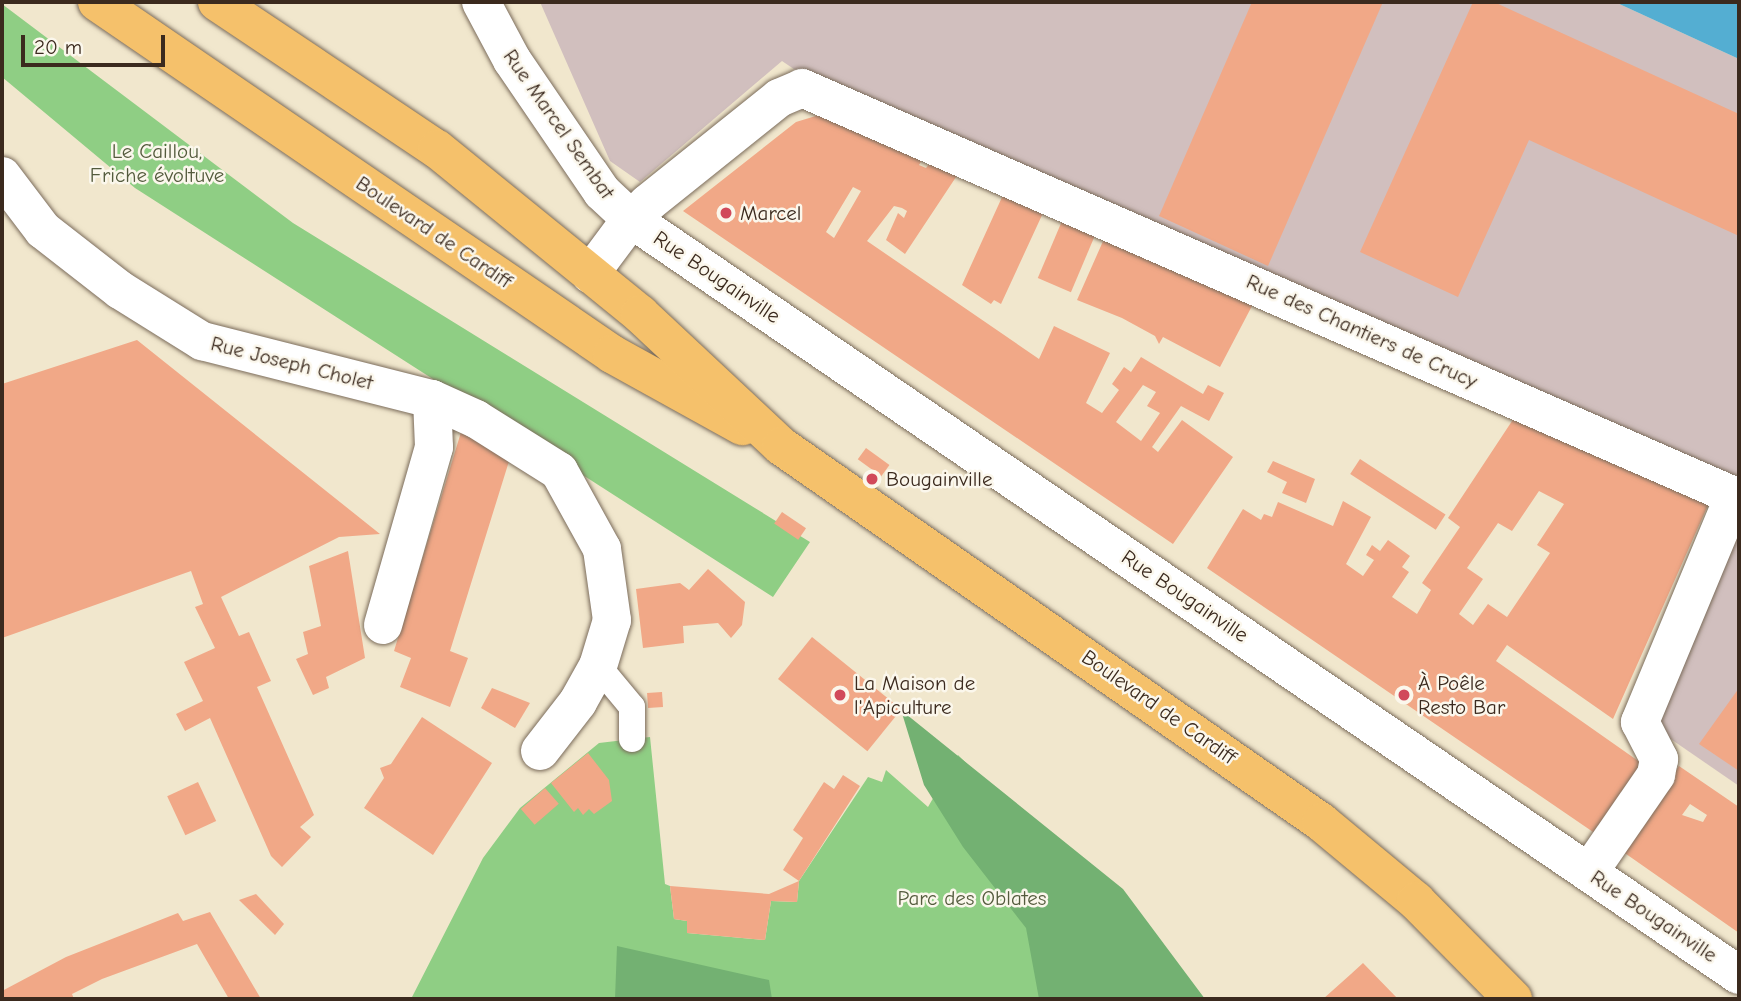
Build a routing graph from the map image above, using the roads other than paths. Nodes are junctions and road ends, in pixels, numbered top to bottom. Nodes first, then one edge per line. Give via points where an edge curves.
1 (97, 2) edge
2 (217, 2) edge
3 (481, 2) edge
4 (2, 176) edge
5 (631, 219) junction
6 (590, 274) junction
7 (432, 399) junction
8 (781, 446) junction
9 (383, 625) dead end
10 (598, 666) junction
11 (632, 739) dead end
12 (540, 751) dead end
13 (1589, 872) junction
14 (1739, 975) edge
15 (1513, 999) edge

1 - 8 main road, Boulevard de Cardiff via 612,354
2 - 6 main road, Boulevard de Cardiff via 437,149
3 - 5 street, Rue Marcel Sembat via 512,60 602,192
4 - 7 street, Rue Joseph Cholet via 43,230 120,290 202,341
5 - 6 street, Rue Marcel Sembat
5 - 13 street, Rue Bougainville
5 - 13 street, Rue des Chantiers de Crucy via 779,98 802,88 1734,496 1640,722 1659,759 1656,775
6 - 8 main road, Boulevard de Cardiff via 640,314
7 - 9 street via 433,447
7 - 10 street, Rue Joseph Cholet via 476,419 559,471 602,549 612,620
8 - 15 main road, Boulevard de Cardiff via 1321,822 1416,901
10 - 11 lane via 632,707
10 - 12 street via 578,702
13 - 14 street, Rue Bougainville

